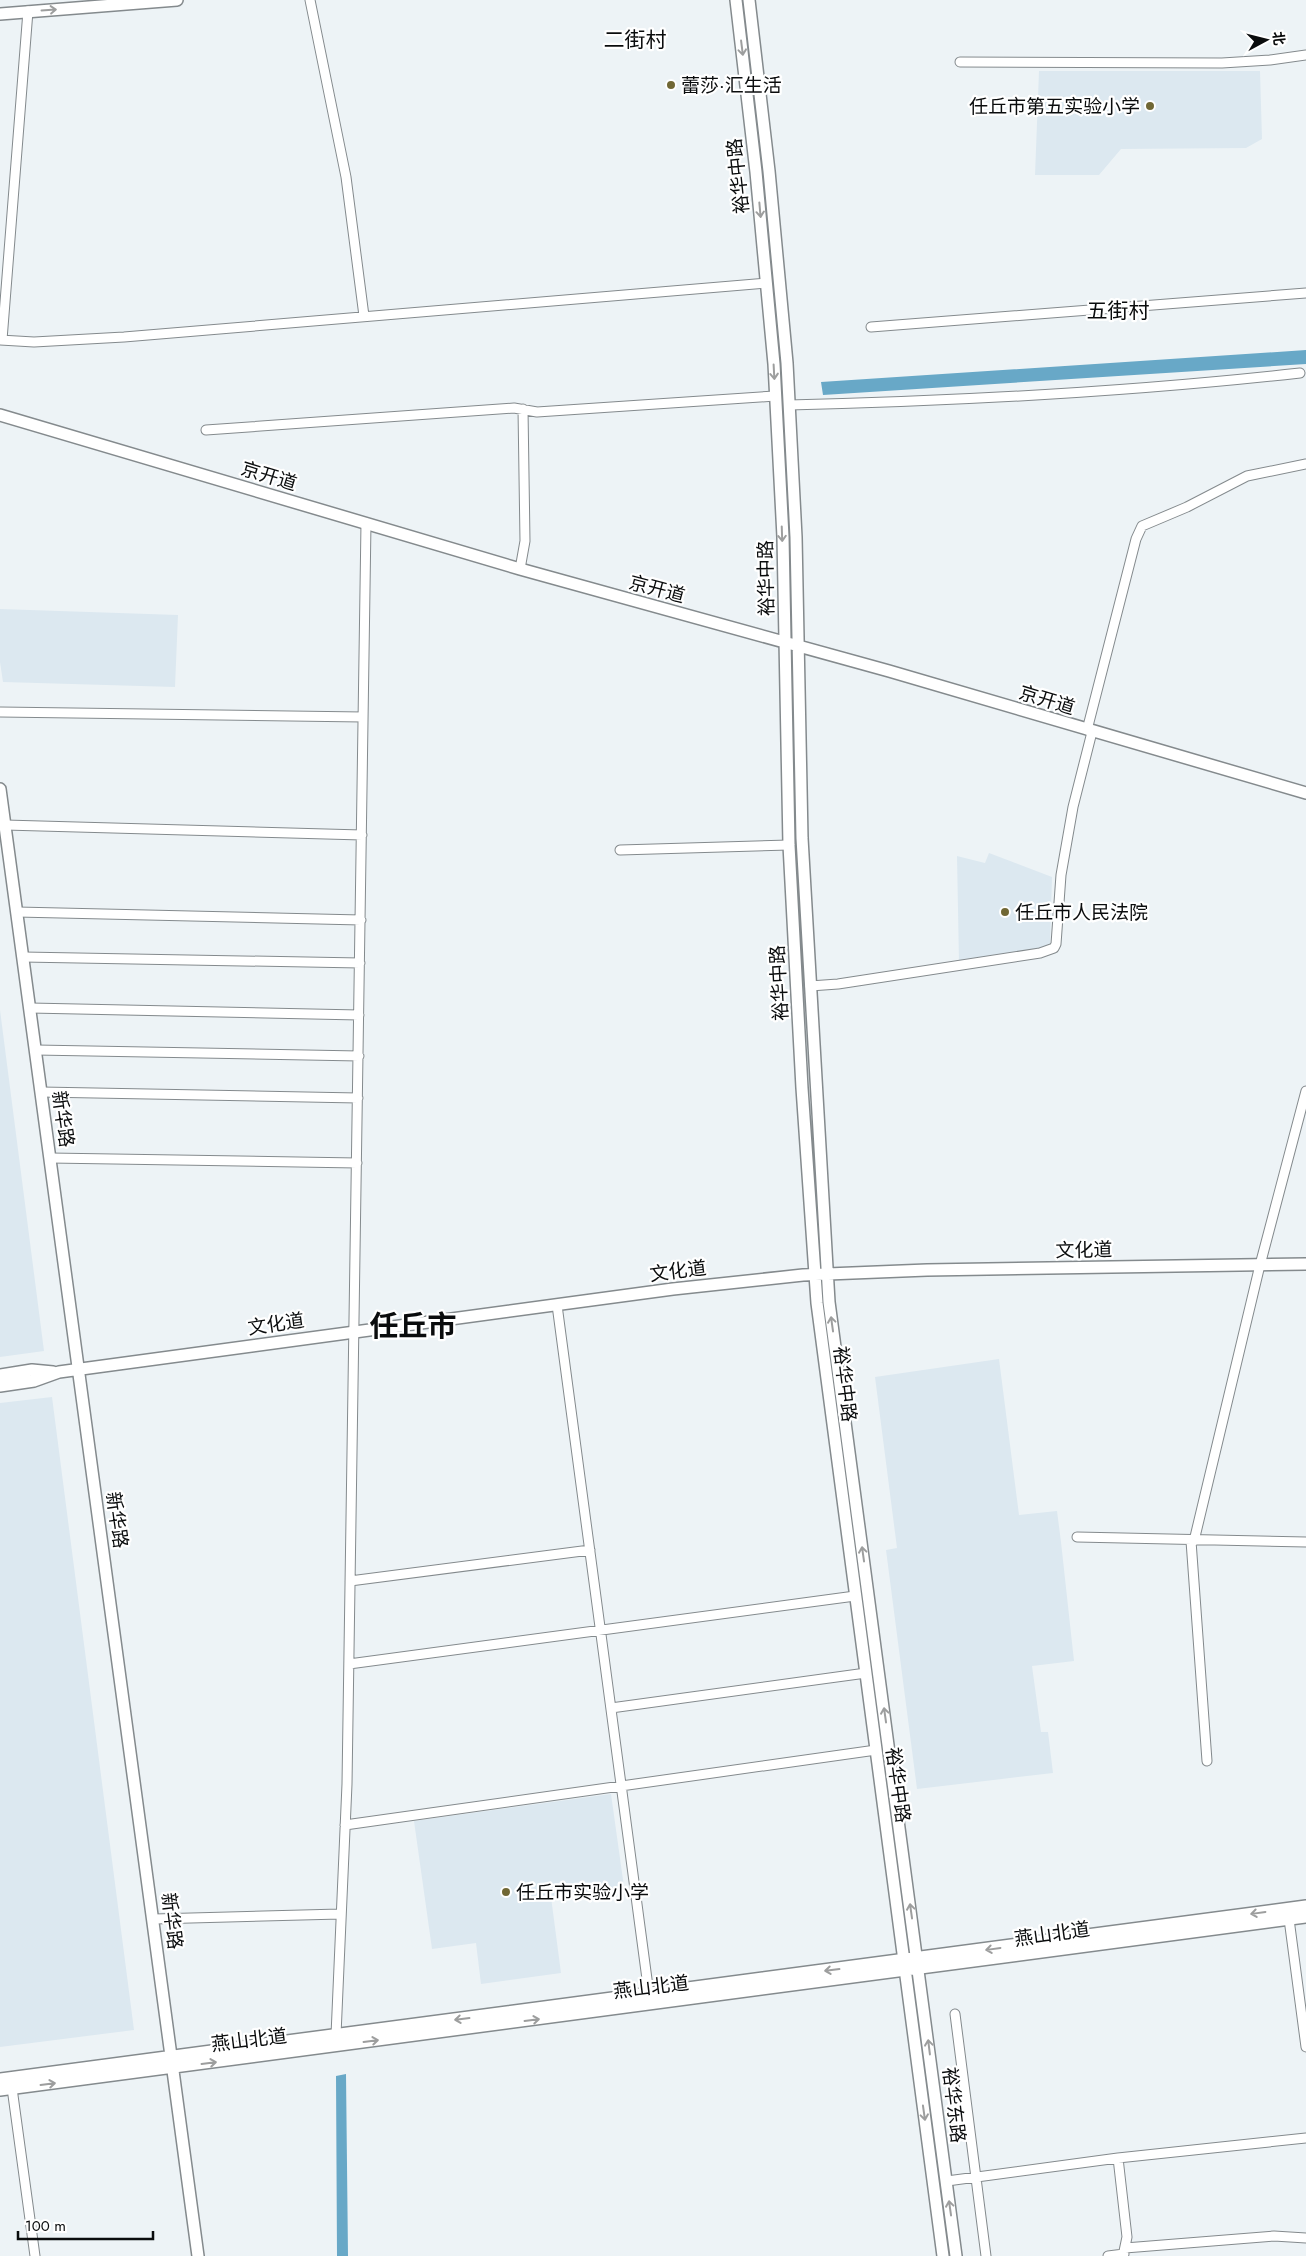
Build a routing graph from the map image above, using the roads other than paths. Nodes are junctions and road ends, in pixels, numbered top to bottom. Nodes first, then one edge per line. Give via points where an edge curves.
1 (177, 0) edge
2 (310, 0) edge
3 (736, 0) edge
4 (749, 0) edge
5 (28, 11) junction
6 (0, 14) edge
7 (1306, 55) edge
8 (960, 62) dead end
9 (766, 283) junction
10 (1306, 293) edge
11 (364, 316) junction
12 (871, 326) dead end
13 (1, 340) edge
14 (1300, 373) dead end
15 (775, 396) junction
16 (789, 405) junction
17 (522, 409) junction
18 (0, 415) edge
19 (206, 430) dead end
20 (1306, 464) edge
21 (366, 523) junction
22 (520, 570) junction
23 (785, 642) junction
24 (798, 646) junction
25 (0, 712) edge
26 (363, 717) junction
27 (1090, 731) junction
28 (0, 789) edge
29 (1306, 793) edge
30 (5, 824) junction
31 (362, 835) junction
32 (789, 845) junction
33 (620, 850) dead end
34 (17, 912) junction
35 (360, 920) junction
36 (23, 957) junction
37 (360, 963) junction
38 (810, 986) junction
39 (30, 1008) junction
40 (359, 1015) junction
41 (36, 1050) junction
42 (359, 1056) junction
43 (1306, 1091) edge
44 (41, 1092) junction
45 (358, 1098) junction
46 (50, 1158) junction
47 (357, 1163) junction
48 (1306, 1264) edge
49 (1260, 1265) junction
50 (827, 1273) junction
51 (815, 1274) junction
52 (557, 1305) junction
53 (354, 1331) junction
54 (79, 1369) junction
55 (59, 1372) junction
56 (0, 1374) edge
57 (0, 1386) edge
58 (1077, 1537) dead end
59 (1193, 1541) junction
60 (1306, 1542) edge
61 (590, 1550) junction
62 (350, 1581) junction
63 (856, 1596) junction
64 (600, 1630) junction
65 (349, 1664) junction
66 (866, 1673) junction
67 (611, 1708) junction
68 (876, 1750) junction
69 (1207, 1761) dead end
70 (621, 1786) junction
71 (345, 1826) junction
72 (1306, 1906) edge
73 (340, 1914) junction
74 (1306, 1917) edge
75 (154, 1919) junction
76 (1289, 1919) junction
77 (918, 1964) junction
78 (904, 1966) junction
79 (649, 1994) junction
80 (955, 2014) dead end
81 (336, 2035) junction
82 (1306, 2047) edge
83 (172, 2062) junction
84 (0, 2079) edge
85 (6, 2089) edge
86 (1306, 2138) edge
87 (1118, 2158) junction
88 (976, 2177) junction
89 (947, 2181) junction
90 (1306, 2238) edge
91 (1124, 2253) edge
92 (35, 2256) edge
93 (198, 2256) edge
94 (943, 2256) edge
95 (956, 2256) edge
96 (986, 2256) edge
97 (1108, 2256) edge

5 -> 1 main road
2 - 11 street via 346,177
3 -> 9 main road, 裕华中路
4 - 16 main road, 裕华中路 via 769,170
5 - 6 main road
5 - 13 street
7 - 8 street via 1222,63
9 - 11 street
9 -> 15 main road, 裕华中路
10 - 12 street
11 - 13 street via 115,338 34,342
14 - 16 street via 1222,382 1041,394
15 - 17 street via 536,412
15 -> 23 main road, 裕华中路
16 - 24 main road, 裕华中路
17 - 19 street
17 - 22 street via 525,540
18 - 21 main road, 京开道
20 - 27 street via 1246,476 1142,526 1136,539
21 - 22 main road, 京开道
21 - 26 street
22 - 23 main road, 京开道
23 - 24 main road, 京开道
23 - 32 main road, 裕华中路
24 - 27 main road, 京开道
24 - 38 main road, 裕华中路 via 802,838
25 - 26 street
26 - 31 street
27 - 29 main road, 京开道
27 - 38 street via 1061,875 1054,948 1040,953
28 - 30 main road, 新华路
30 - 31 street
30 - 34 main road, 新华路
31 - 35 street
32 - 33 street
32 - 51 main road, 裕华中路
34 - 35 street
34 - 36 main road, 新华路
35 - 37 street
36 - 37 street
36 - 39 main road, 新华路
37 - 40 street
38 - 50 main road, 裕华中路
39 - 40 street
39 - 41 main road, 新华路
40 - 42 street
41 - 42 street
41 - 44 main road, 新华路
42 - 45 street
43 - 49 street
44 - 45 street
44 - 46 main road, 新华路
45 - 47 street
46 - 47 street
46 - 54 main road, 新华路
47 - 53 street
48 - 49 main road, 文化道
49 - 50 main road, 文化道
49 - 59 street
50 - 51 main road, 文化道
77 -> 50 main road, 裕华中路
51 - 52 main road, 文化道
51 - 63 main road, 裕华中路
52 - 53 main road, 文化道
52 - 61 street
53 - 54 main road, 文化道
53 - 62 street
54 - 55 main road, 文化道
54 - 75 main road, 新华路
55 - 56 main road, 文化道 via 32,1370
55 - 57 main road, 文化道 via 34,1381
58 - 59 street
59 - 60 street
59 - 69 street
61 - 62 street
61 - 64 street
62 - 65 street
63 - 64 street
63 - 66 main road, 裕华中路
64 - 65 street
64 - 67 street
65 - 71 street
66 - 67 street
66 - 68 main road, 裕华中路
67 - 70 street
68 - 70 street
68 - 78 main road, 裕华中路
70 - 71 street
70 - 79 street
71 - 73 street
72 -> 77 main road, 燕山北道
73 - 75 street
73 - 81 street
74 - 76 main road, 燕山北道
75 - 83 main road, 新华路
76 - 77 main road, 燕山北道
76 - 82 street
77 - 78 main road, 燕山北道
89 -> 77 main road, 裕华东路
78 -> 79 main road, 燕山北道
83 -> 78 main road, 燕山北道
78 -> 94 main road, 裕华东路
79 -> 81 main road, 燕山北道
80 - 88 street
81 - 83 main road, 燕山北道
83 - 84 main road, 燕山北道
85 -> 83 main road, 燕山北道
83 - 93 main road, 新华路
85 - 92 street
86 - 87 street
87 - 88 street
87 - 91 street via 1127,2237
88 - 89 street
88 - 96 street
95 -> 89 main road, 裕华东路
90 - 91 street via 1274,2236
91 - 97 street

